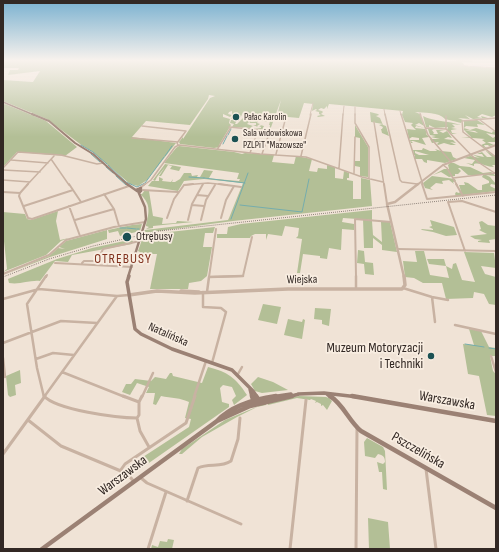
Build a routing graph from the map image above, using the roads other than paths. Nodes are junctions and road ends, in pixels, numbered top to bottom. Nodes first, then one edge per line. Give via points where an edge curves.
1 (3, 102) edge
2 (313, 103) dead end
3 (344, 106) dead end
4 (355, 107) dead end
5 (384, 109) dead end
6 (400, 111) dead end
7 (420, 113) dead end
8 (446, 116) dead end
9 (286, 118) dead end
10 (496, 118) edge
11 (479, 119) junction
12 (374, 122) dead end
13 (142, 126) dead end
14 (426, 128) junction
15 (446, 129) junction
16 (496, 132) edge
17 (354, 137) dead end
18 (132, 138) dead end
19 (256, 139) dead end
20 (178, 144) junction
21 (496, 145) edge
22 (217, 148) junction
23 (486, 149) junction
24 (250, 152) junction
25 (262, 154) junction
26 (276, 154) junction
27 (470, 154) junction
28 (55, 155) junction
29 (301, 156) junction
30 (496, 157) edge
31 (10, 160) junction
32 (51, 160) junction
33 (451, 162) junction
34 (48, 163) junction
35 (103, 163) junction
36 (443, 165) junction
37 (339, 168) junction
38 (3, 169) edge
39 (40, 172) junction
40 (354, 173) junction
41 (495, 174) edge
42 (453, 178) junction
43 (369, 179) junction
44 (3, 180) edge
45 (30, 182) junction
46 (383, 182) junction
47 (421, 182) junction
48 (203, 184) junction
49 (215, 184) junction
50 (418, 184) junction
51 (130, 186) junction
52 (234, 186) junction
53 (241, 187) dead end
54 (139, 189) junction
55 (73, 190) junction
56 (3, 192) edge
57 (178, 192) junction
58 (496, 192) edge
59 (20, 193) junction
60 (104, 194) junction
61 (196, 195) junction
62 (208, 196) junction
63 (463, 196) junction
64 (81, 202) junction
65 (387, 204) junction
66 (192, 205) junction
67 (24, 206) junction
68 (70, 206) junction
69 (204, 206) junction
70 (114, 209) junction
71 (496, 212) edge
72 (167, 218) dead end
73 (221, 218) dead end
74 (75, 220) junction
75 (188, 220) dead end
76 (201, 220) dead end
77 (145, 222) junction
78 (392, 222) junction
79 (119, 226) junction
80 (216, 229) dead end
81 (80, 236) junction
82 (252, 237) dead end
83 (140, 241) junction
84 (398, 249) junction
85 (465, 251) junction
86 (496, 252) edge
87 (98, 261) junction
88 (55, 262) dead end
89 (82, 264) junction
90 (96, 264) junction
91 (132, 267) junction
92 (3, 274) edge
93 (47, 275) dead end
94 (209, 277) junction
95 (356, 288) junction
96 (403, 288) junction
97 (36, 289) junction
98 (263, 290) junction
99 (202, 292) junction
100 (207, 292) junction
101 (129, 294) junction
102 (262, 294) dead end
103 (117, 296) junction
104 (432, 297) junction
105 (3, 299) edge
106 (448, 300) dead end
107 (435, 322) dead end
108 (97, 323) junction
109 (455, 325) dead end
110 (31, 332) junction
111 (496, 334) edge
112 (3, 343) edge
113 (74, 355) junction
114 (491, 356) dead end
115 (3, 358) edge
116 (36, 359) junction
117 (206, 361) junction
118 (212, 362) junction
119 (242, 367) dead end
120 (62, 372) junction
121 (496, 372) edge
122 (153, 373) dead end
123 (238, 374) junction
124 (5, 377) dead end
125 (324, 393) junction
126 (299, 394) junction
127 (333, 394) junction
128 (343, 395) junction
129 (44, 397) junction
130 (255, 400) junction
131 (306, 400) dead end
132 (339, 401) junction
133 (139, 402) junction
134 (257, 404) junction
135 (138, 417) junction
136 (240, 418) dead end
137 (28, 420) junction
138 (217, 421) junction
139 (496, 422) edge
140 (357, 428) junction
141 (149, 447) junction
142 (3, 454) edge
143 (426, 468) junction
144 (120, 471) junction
145 (140, 477) junction
146 (134, 482) junction
147 (166, 492) junction
148 (187, 501) junction
149 (496, 508) edge
150 (241, 524) dead end
151 (42, 549) edge
152 (148, 549) edge
153 (290, 549) edge
154 (356, 549) edge
155 (436, 549) edge

1 - 35 main road via 46,120
2 - 29 street
3 - 37 street
4 - 43 street via 355,123 369,148
5 - 50 street via 400,181
6 - 47 street
7 - 14 street
8 - 15 street
9 - 26 street
10 - 11 street
11 - 16 street
11 - 23 street via 462,121 463,131
12 - 46 street
13 - 20 street via 186,131
14 - 15 street
14 - 33 street via 430,138
15 - 27 street
17 - 40 street
18 - 20 street
19 - 24 street
20 - 22 street
20 - 54 street via 150,180
21 - 23 street
22 - 24 street
22 - 25 street via 220,147 230,127 270,131
23 - 27 street
23 - 30 street
24 - 25 street
25 - 26 street
26 - 29 street
27 - 33 street
27 - 41 street
28 - 31 street via 18,152
28 - 32 street
28 - 35 street
29 - 37 street
31 - 34 street
31 - 38 street
32 - 34 street
32 - 55 street
33 - 36 street
34 - 39 street
35 - 51 main road
36 - 42 street
36 - 47 street
37 - 40 street
38 - 39 street
39 - 45 street
40 - 43 street
41 - 42 street
42 - 63 street
43 - 46 street
44 - 45 street
45 - 59 street
46 - 65 street
47 - 50 street
47 - 63 street via 427,199
48 - 49 street
48 - 57 street via 185,185
48 - 61 street
49 - 52 street
49 - 62 street
50 - 65 street via 395,202
51 - 54 main road
51 - 60 street
52 - 53 street
52 - 73 street via 226,200
54 - 57 street
54 - 77 main road, Natalińska via 146,207
55 - 64 street
55 - 67 street
56 - 59 street
57 - 72 street
58 - 63 street
59 - 67 street via 18,196
60 - 64 street
60 - 70 street
61 - 62 street
61 - 66 street
62 - 69 street
64 - 68 street
65 - 78 street
66 - 69 street
66 - 75 street
67 - 68 street via 29,218 34,218
68 - 74 street
69 - 76 street
70 - 74 street
70 - 79 street
71 - 85 street via 462,201 447,204
74 - 81 street
77 - 79 street
77 - 83 main road, Natalińska
78 - 84 street
78 - 95 street via 355,219
79 - 81 street
80 - 94 street
81 - 92 street via 64,241 47,256
82 - 94 street via 242,276
83 - 87 street via 103,249
83 - 91 main road, Natalińska
84 - 85 street
84 - 96 street via 405,283
85 - 86 street
87 - 89 street via 84,260
87 - 90 street
88 - 89 street
89 - 90 street
90 - 91 street
91 - 101 main road, Natalińska via 127,282
93 - 97 street
94 - 100 street
95 - 96 street, Wiejska
95 - 98 street, Wiejska
96 - 104 street, Wiejska
97 - 103 street
97 - 105 street
97 - 110 street via 27,304
98 - 100 street, Wiejska
98 - 102 street
99 - 100 street, Wiejska
99 - 101 street, Wiejska via 154,291
99 - 118 street via 203,307 223,309 226,312
101 - 103 street
101 - 117 main road, Natalińska via 134,325 138,332 172,349
103 - 108 street
104 - 106 street, Wiejska
104 - 107 street
108 - 110 street via 61,321
108 - 113 street
109 - 111 street
110 - 112 street
110 - 116 street
113 - 116 street via 53,352
113 - 120 street
114 - 121 street
115 - 124 street
116 - 129 street
117 - 118 main road, Natalińska
117 - 141 street via 186,423
118 - 123 main road, Natalińska
119 - 123 street
120 - 129 street
120 - 133 street
122 - 133 street
123 - 130 main road, Natalińska via 250,388
125 - 126 main road, Warszawska
125 - 127 main road, Warszawska
125 - 132 main road, Pszczelińska
126 - 130 main road, Warszawska via 280,394
126 - 134 main road, Warszawska
127 - 128 main road, Warszawska
127 - 132 main road, Pszczelińska
128 - 132 main road
128 - 139 main road, Warszawska
129 - 135 street via 58,405 120,418
129 - 137 street
130 - 134 main road
130 - 138 main road, Warszawska via 225,414
131 - 153 street
132 - 140 main road, Pszczelińska via 349,420
133 - 135 street
134 - 138 main road, Warszawska
135 - 141 street via 140,431
136 - 148 street via 238,439 231,461 225,465 206,465 198,468
137 - 142 street
137 - 144 street via 61,446
138 - 145 main road, Warszawska
140 - 143 main road, Pszczelińska
140 - 154 street
141 - 144 street via 125,464
143 - 149 main road, Pszczelińska
143 - 155 street
144 - 146 street via 129,475
145 - 146 main road, Warszawska
145 - 147 street
146 - 151 main road, Warszawska
147 - 148 street
147 - 152 street
148 - 150 street

